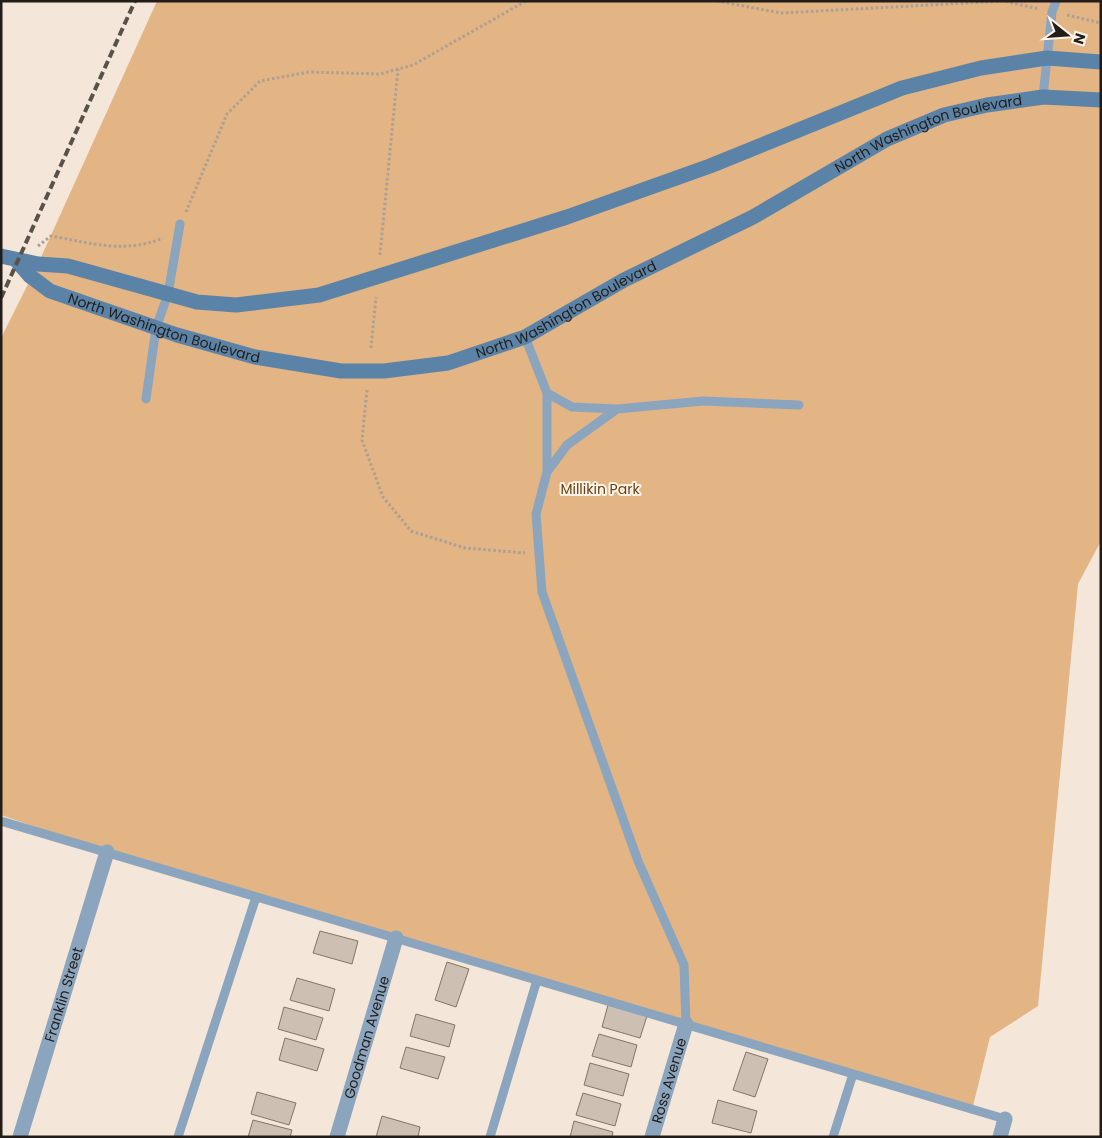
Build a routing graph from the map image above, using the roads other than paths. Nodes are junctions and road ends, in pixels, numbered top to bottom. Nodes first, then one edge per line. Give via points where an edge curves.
1 (1056, 1) edge
2 (1047, 58) junction
3 (1101, 62) edge
4 (1043, 97) junction
5 (1101, 100) edge
6 (180, 224) road end
7 (1, 256) edge
8 (17, 261) junction
9 (168, 294) junction
10 (156, 328) junction
11 (525, 337) junction
12 (547, 392) junction
13 (146, 399) dead end
14 (799, 405) dead end
15 (617, 409) junction
16 (547, 472) junction
17 (1, 821) edge
18 (108, 852) junction
19 (256, 896) junction
20 (396, 938) junction
21 (537, 980) junction
22 (686, 1024) junction
23 (853, 1074) junction
24 (1005, 1120) joint
25 (20, 1137) edge
26 (178, 1137) edge
27 (337, 1137) edge
28 (490, 1137) edge
29 (652, 1137) edge
30 (833, 1137) edge
31 (1000, 1137) edge

1 - 2 lane
2 - 3 street, North Washington Boulevard
2 - 4 lane
2 - 9 street, North Washington Boulevard via 981,68 902,88 710,166 612,201 406,270 319,295 236,305 197,302
4 - 5 street, North Washington Boulevard
4 - 11 street, North Washington Boulevard via 987,105 944,116 887,140 753,217 624,280
6 - 9 lane
7 - 8 street, North Washington Boulevard
8 - 9 street, North Washington Boulevard via 68,266
8 - 10 street, North Washington Boulevard via 50,291
9 - 10 lane
10 - 11 street, North Washington Boulevard via 255,357 342,371 384,371 448,363
10 - 13 lane
11 - 12 lane
12 - 15 lane via 572,406
12 - 16 lane
14 - 15 lane via 702,401
15 - 16 lane via 567,445
16 - 22 lane via 536,514 542,592 638,861 684,965
17 - 18 lane
18 - 19 lane
18 - 25 street, Franklin Street
19 - 20 lane
19 - 26 lane
20 - 21 lane
20 - 27 street, Goodman Avenue
21 - 22 lane
21 - 28 lane
22 - 23 lane
22 - 29 street, Ross Avenue
23 - 24 lane
23 - 30 lane
24 - 31 street

